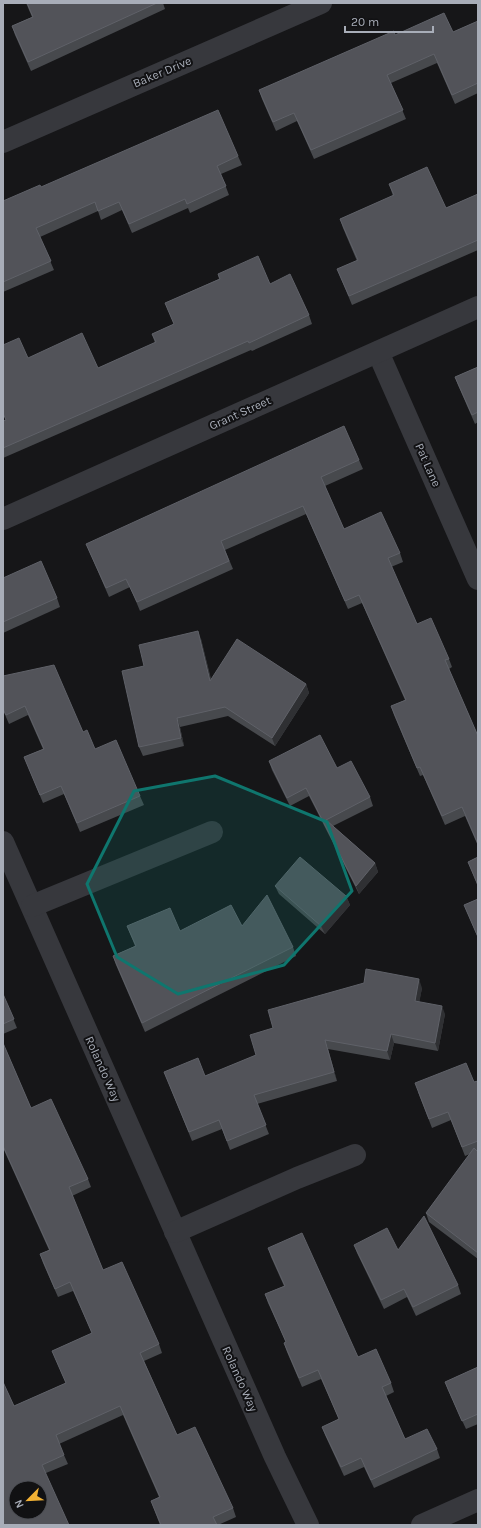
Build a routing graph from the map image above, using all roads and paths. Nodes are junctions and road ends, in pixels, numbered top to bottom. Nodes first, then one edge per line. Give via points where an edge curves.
1 (321, 3) edge
2 (3, 142) edge
3 (478, 307) edge
4 (378, 352) junction
5 (3, 519) edge
6 (478, 579) edge
7 (212, 832) dead end
8 (3, 842) edge
9 (32, 906) junction
10 (355, 1155) dead end
11 (175, 1232) junction
12 (478, 1500) edge
13 (308, 1525) edge
14 (422, 1525) edge

1 - 2 street, Baker Drive
3 - 4 street, Grant Street
4 - 5 street, Grant Street
4 - 6 street, Pat Lane
7 - 9 street
8 - 9 street, Rolando Way
9 - 11 street, Rolando Way
10 - 11 street
11 - 13 street, Rolando Way
12 - 14 street

